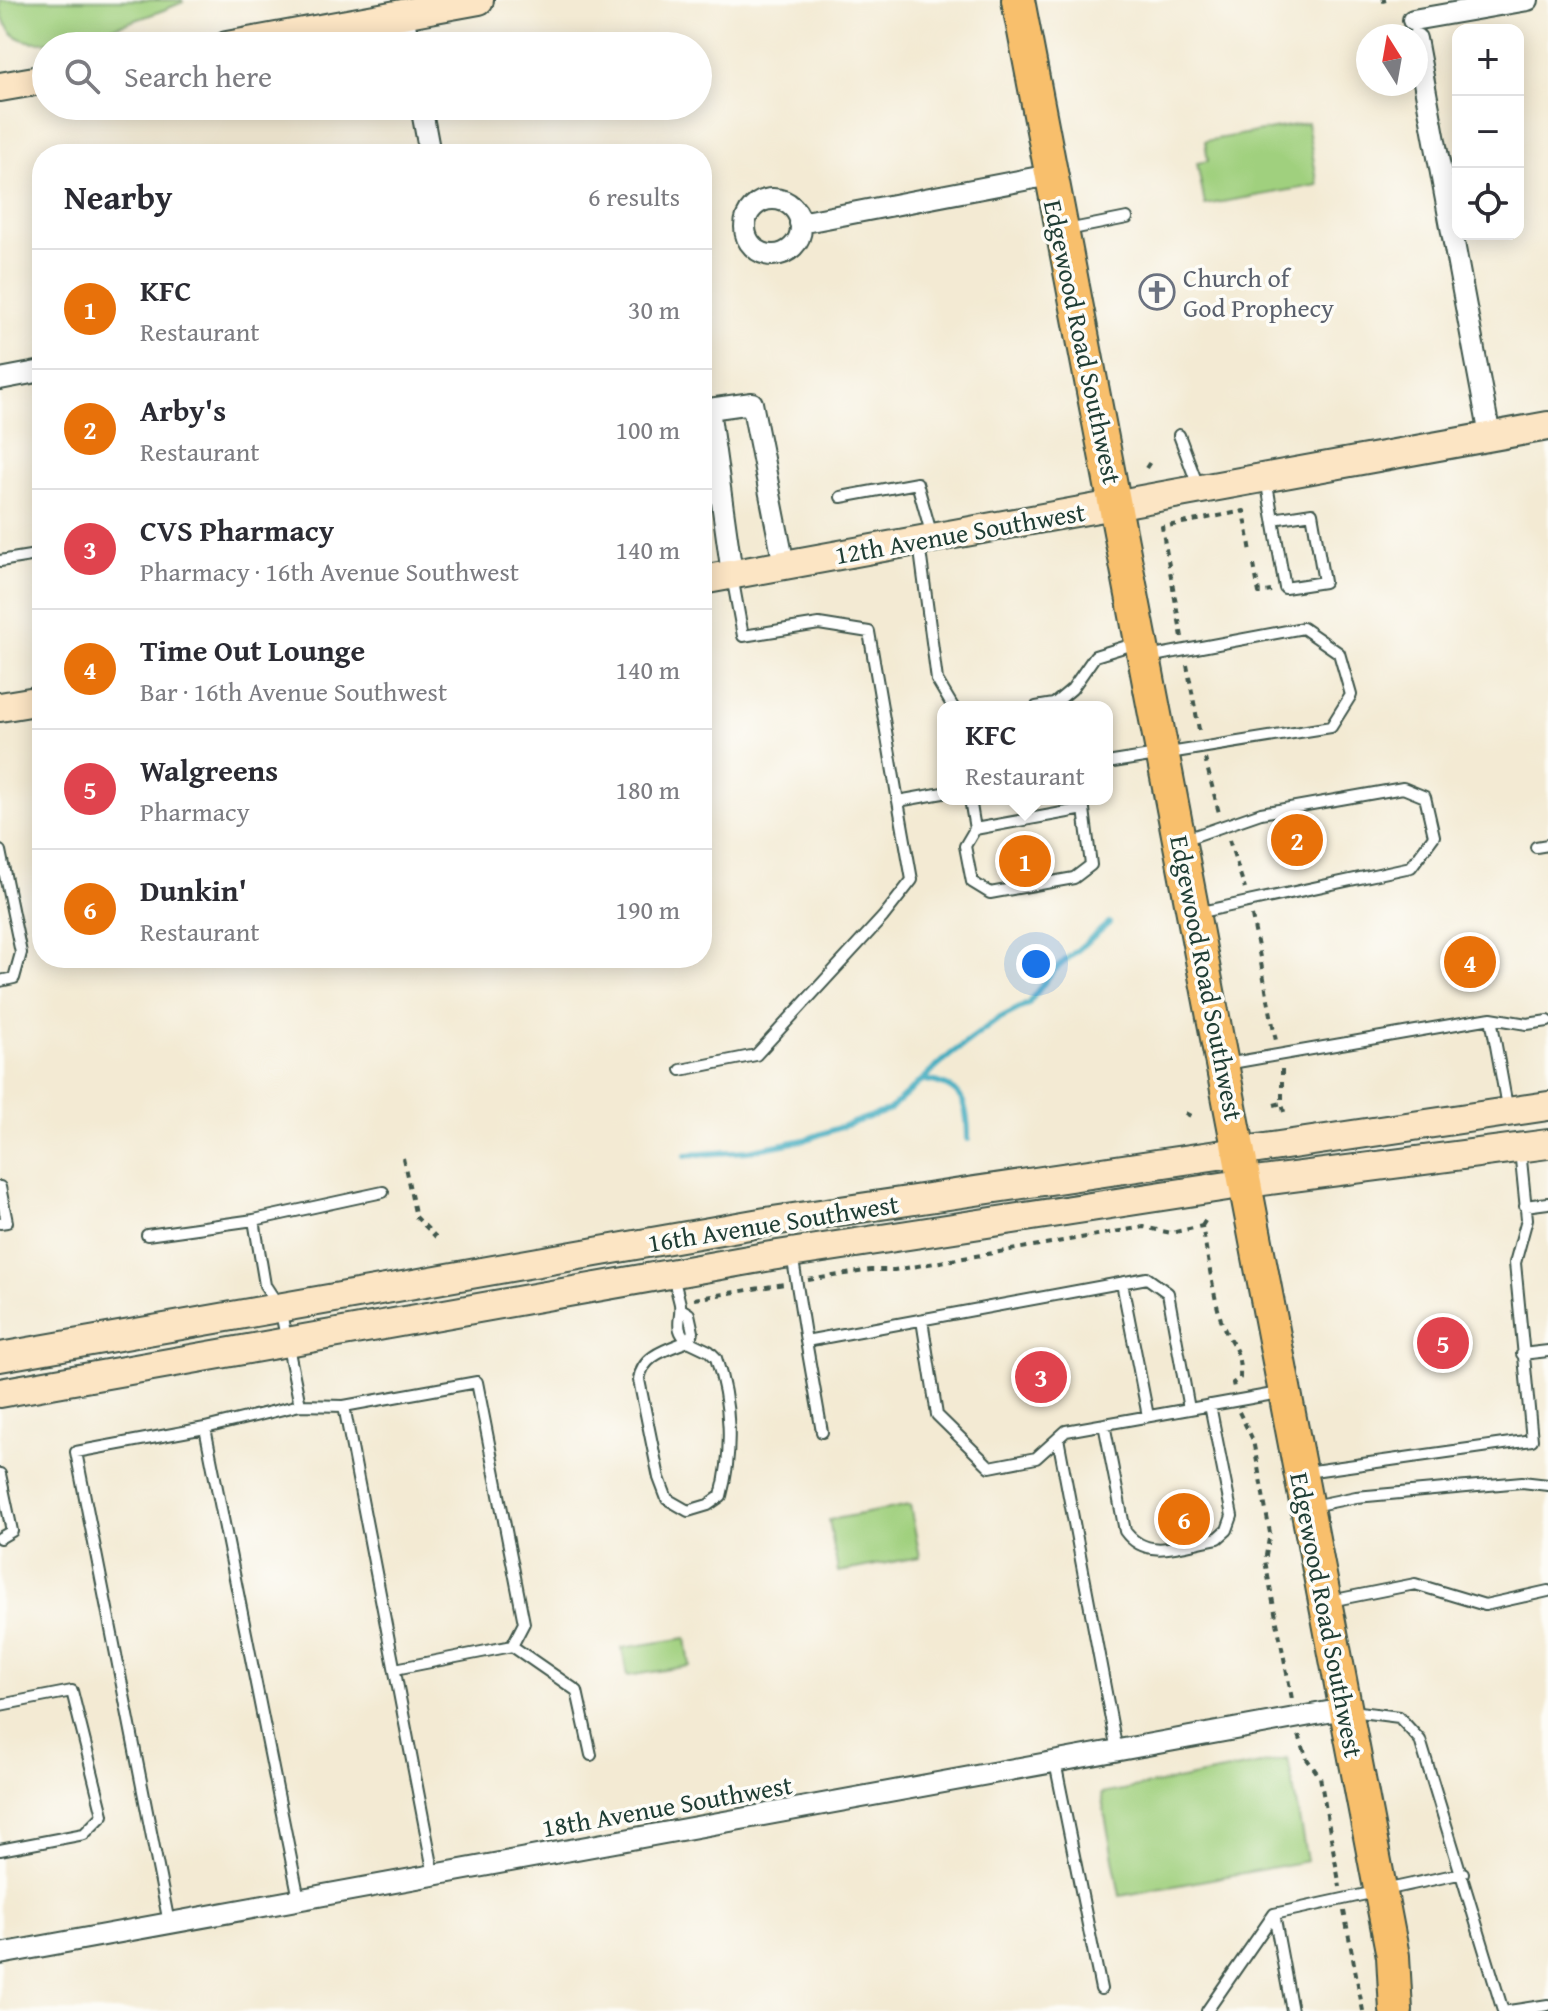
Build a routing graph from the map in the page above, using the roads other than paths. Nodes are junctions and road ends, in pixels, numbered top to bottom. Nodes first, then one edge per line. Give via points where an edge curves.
1 (479, 0) edge
2 (1018, 0) edge
3 (1528, 0) edge
4 (403, 14) junction
5 (1413, 24) edge
6 (291, 32) edge
7 (406, 32) edge
8 (32, 81) edge
9 (0, 87) edge
10 (1426, 96) edge
11 (424, 120) edge
12 (428, 144) edge
13 (1050, 175) junction
14 (1127, 218) dead end
15 (800, 223) dead end
16 (1061, 231) junction
17 (32, 373) edge
18 (0, 379) edge
19 (712, 409) edge
20 (1548, 426) edge
21 (1179, 435) dead end
22 (1490, 436) junction
23 (712, 448) edge
24 (1266, 477) junction
25 (1199, 489) junction
26 (841, 497) dead end
27 (1117, 505) junction
28 (1273, 519) junction
29 (925, 539) junction
30 (32, 556) edge
31 (0, 561) edge
32 (784, 565) junction
33 (732, 574) junction
34 (712, 578) edge
35 (1144, 650) junction
36 (949, 701) edge
37 (1058, 701) edge
38 (32, 702) edge
39 (0, 707) edge
40 (1164, 753) junction
41 (1113, 762) edge
42 (937, 794) edge
43 (898, 801) junction
44 (971, 805) edge
45 (1080, 805) edge
46 (1084, 805) edge
47 (975, 829) junction
48 (1181, 840) junction
49 (1548, 845) edge
50 (1536, 847) dead end
51 (0, 851) edge
52 (1195, 914) junction
53 (0, 981) edge
54 (1491, 1018) junction
55 (1548, 1021) edge
56 (1224, 1065) junction
57 (681, 1070) dead end
58 (1548, 1106) edge
59 (1508, 1112) junction
60 (1548, 1144) edge
61 (1520, 1148) junction
62 (1241, 1150) junction
63 (1247, 1183) junction
64 (0, 1187) edge
65 (383, 1192) dead end
66 (1548, 1203) edge
67 (1525, 1206) junction
68 (254, 1220) junction
69 (0, 1223) edge
70 (147, 1235) dead end
71 (792, 1253) junction
72 (673, 1274) junction
73 (1122, 1283) junction
74 (280, 1308) junction
75 (922, 1320) junction
76 (688, 1341) junction
77 (806, 1341) junction
78 (287, 1343) junction
79 (1548, 1351) edge
80 (1522, 1354) junction
81 (0, 1357) edge
82 (1285, 1392) junction
83 (0, 1393) edge
84 (300, 1405) junction
85 (1210, 1405) junction
86 (344, 1406) junction
87 (1189, 1409) junction
88 (1148, 1416) junction
89 (1104, 1424) junction
90 (205, 1428) junction
91 (822, 1432) dead end
92 (1058, 1438) junction
93 (1300, 1472) junction
94 (0, 1474) edge
95 (1548, 1485) edge
96 (1306, 1507) junction
97 (0, 1538) edge
98 (1548, 1591) edge
99 (1324, 1603) junction
100 (512, 1646) junction
101 (395, 1669) junction
102 (0, 1705) edge
103 (1344, 1709) junction
104 (1117, 1751) junction
105 (591, 1755) dead end
106 (1055, 1762) junction
107 (0, 1850) edge
108 (1463, 1873) junction
109 (434, 1875) junction
110 (1380, 1892) junction
111 (299, 1899) junction
112 (1274, 1914) junction
113 (169, 1923) junction
114 (0, 1954) edge
115 (1393, 1956) junction
116 (1101, 1989) dead end
117 (1548, 2005) edge
118 (1207, 2011) edge
119 (1292, 2011) edge
120 (1396, 2011) edge
121 (1413, 2011) edge
122 (1506, 2011) edge

1 - 4 main road
2 - 13 main road, Edgewood Road Southwest
3 - 5 street
4 - 6 main road via 369,15
4 - 7 street
8 - 9 main road
10 - 22 street
11 - 12 street
13 - 15 street
13 - 16 main road, Edgewood Road Southwest
14 - 16 lane
16 - 27 main road, Edgewood Road Southwest
17 - 18 street
19 - 32 street via 752,403
20 - 22 main road, 12th Avenue Southwest
21 - 25 lane
22 - 24 main road, 12th Avenue Southwest
23 - 33 street
24 - 25 main road, 12th Avenue Southwest
24 - 28 lane
25 - 27 main road, 12th Avenue Southwest
26 - 29 lane via 917,483
27 - 29 main road, 12th Avenue Southwest
27 - 35 main road, Edgewood Road Southwest
28 - 28 lane via 1285,588 1324,582 1312,513
29 - 32 main road, 12th Avenue Southwest
29 - 36 lane via 937,680
30 - 31 lane
32 - 33 main road, 12th Avenue Southwest
33 - 34 main road, 12th Avenue Southwest
33 - 43 lane via 743,636 819,624 869,632
35 - 37 lane via 1095,656
35 - 40 main road, Edgewood Road Southwest
35 - 40 lane via 1184,650 1303,628 1339,653 1351,695 1331,727
38 - 39 main road
40 - 41 lane
40 - 48 main road, Edgewood Road Southwest
42 - 43 lane
43 - 57 lane via 912,880 883,917 756,1055
44 - 47 lane
45 - 47 lane
46 - 47 lane via 1091,865 1074,878 990,893 972,882 965,846
48 - 52 main road, Edgewood Road Southwest
48 - 52 lane via 1261,813 1403,788 1425,797 1434,836 1411,867
49 - 50 lane
51 - 53 lane via 21,953 14,978
52 - 56 main road, Edgewood Road Southwest
54 - 55 lane via 1527,1024
54 - 56 lane
54 - 59 lane
56 - 62 main road, Edgewood Road Southwest
58 - 59 main road, 16th Avenue Southwest
59 - 62 main road, 16th Avenue Southwest
60 - 61 main road, 16th Avenue Southwest
61 - 63 main road, 16th Avenue Southwest
61 - 67 lane
62 - 63 main road, Edgewood Road Southwest
62 - 74 main road, 16th Avenue Southwest via 766,1222
63 - 71 main road, 16th Avenue Southwest
63 - 82 main road, Edgewood Road Southwest
64 - 69 lane via 7,1222
65 - 68 lane
66 - 67 lane
67 - 80 lane via 1527,1219 1515,1263
68 - 70 lane
68 - 74 lane via 265,1285
71 - 72 main road, 16th Avenue Southwest
71 - 77 lane
72 - 76 lane via 680,1305 676,1318
72 - 78 main road, 16th Avenue Southwest
73 - 75 lane
73 - 87 lane via 1147,1278 1168,1293
73 - 88 lane
74 - 78 lane
74 - 81 main road, 16th Avenue Southwest
75 - 77 lane
75 - 92 lane via 937,1415 990,1467 1036,1458
76 - 76 lane via 716,1358 730,1439 721,1496 688,1511 667,1499 659,1478 639,1380 648,1360
77 - 91 lane
78 - 83 main road, 16th Avenue Southwest
78 - 84 lane
79 - 80 lane
80 - 93 lane via 1532,1440
82 - 85 lane
82 - 93 main road, Edgewood Road Southwest
84 - 86 lane
84 - 90 lane
85 - 87 lane
85 - 89 lane via 1232,1516 1227,1530 1218,1538 1146,1551 1125,1531
86 - 100 lane via 477,1382 524,1623
86 - 101 lane
87 - 88 lane
88 - 89 lane
89 - 92 lane via 1066,1431
90 - 111 lane
90 - 113 lane via 76,1452
92 - 104 lane
93 - 96 main road, Edgewood Road Southwest
94 - 97 lane via 12,1531
95 - 96 lane via 1508,1483 1356,1497
96 - 99 main road, Edgewood Road Southwest
98 - 99 lane via 1485,1605 1415,1584
99 - 103 main road, Edgewood Road Southwest
100 - 101 lane
100 - 105 lane via 577,1691
101 - 109 lane
102 - 107 lane via 72,1691 103,1815 84,1834
103 - 104 street, 18th Avenue Southwest
103 - 108 lane via 1399,1717 1420,1740
103 - 110 main road, Edgewood Road Southwest
104 - 106 street, 18th Avenue Southwest
106 - 109 street, 18th Avenue Southwest
106 - 116 lane
108 - 110 lane
108 - 122 lane
109 - 111 street, 18th Avenue Southwest
110 - 112 lane
110 - 115 main road, Edgewood Road Southwest
111 - 113 street, 18th Avenue Southwest
112 - 118 lane
112 - 119 lane
113 - 114 street, 18th Avenue Southwest
115 - 120 main road, Edgewood Road Southwest
115 - 121 main road, Edgewood Road Southwest
117 - 122 lane

